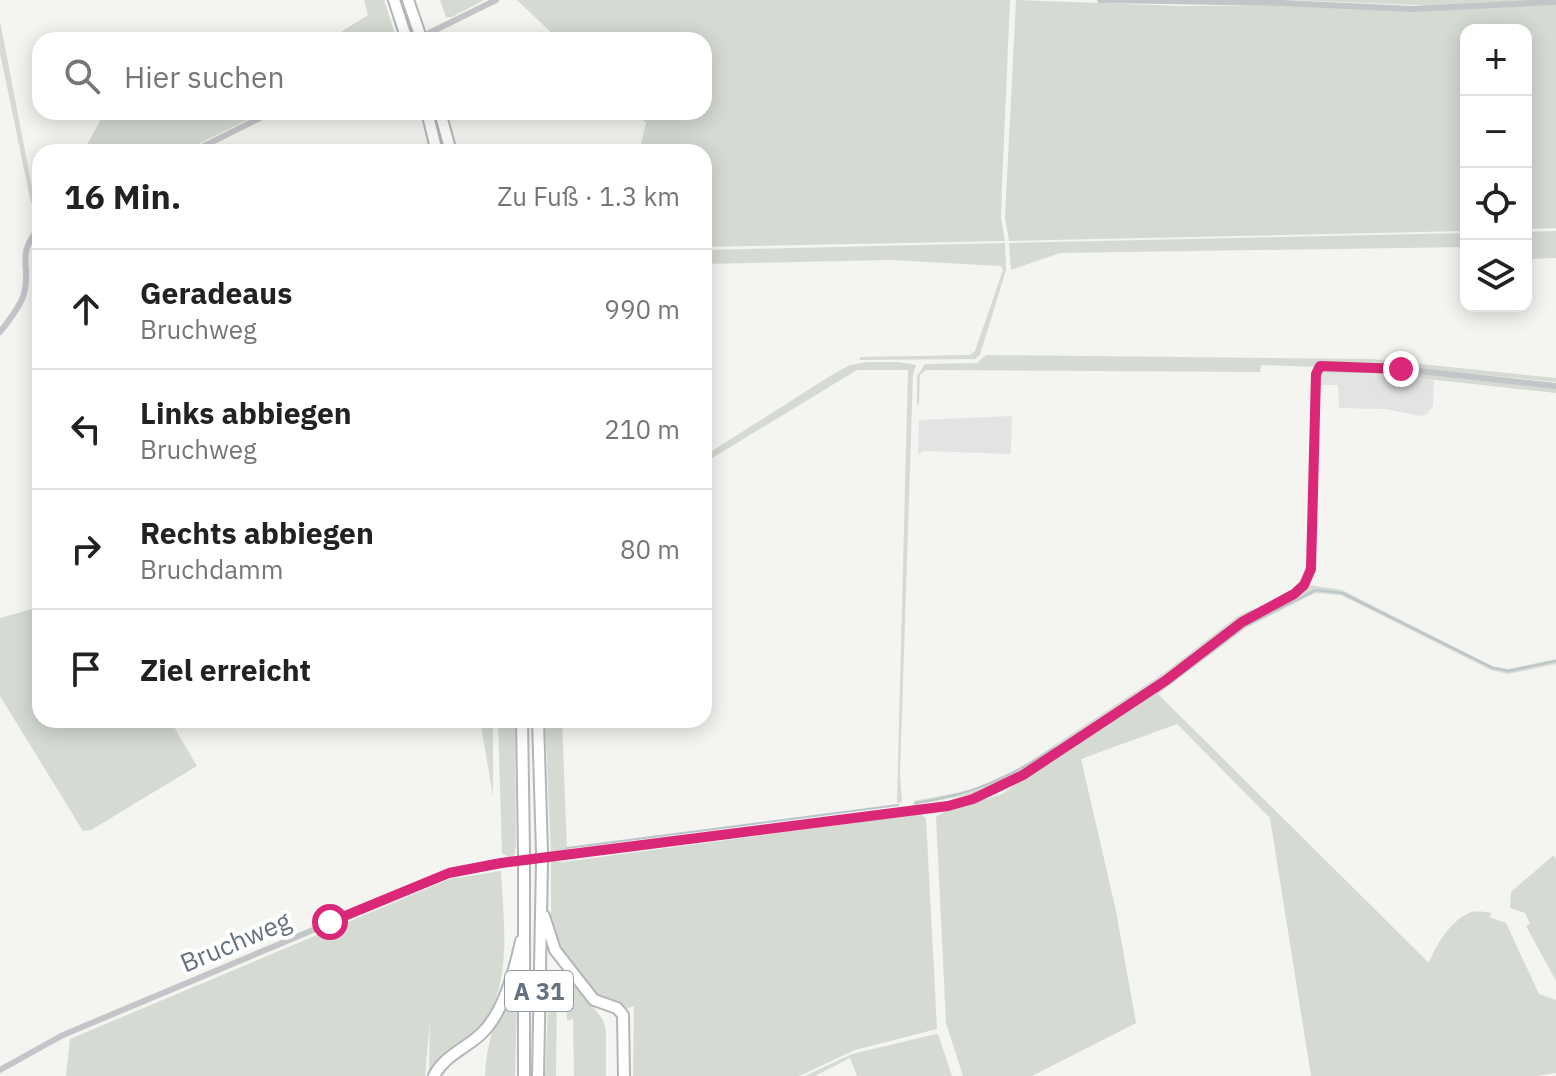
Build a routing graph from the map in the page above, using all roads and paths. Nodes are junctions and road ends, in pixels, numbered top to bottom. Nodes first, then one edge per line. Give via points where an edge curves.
1 (394, 0) edge
2 (408, 0) edge
3 (496, 0) edge
4 (1100, 0) edge
5 (1556, 2) edge
6 (410, 32) edge
7 (412, 32) edge
8 (424, 32) edge
9 (256, 120) edge
10 (429, 120) edge
11 (442, 120) edge
12 (208, 144) edge
13 (435, 144) edge
14 (449, 144) edge
15 (32, 236) edge
16 (0, 332) edge
17 (1556, 386) edge
18 (522, 728) edge
19 (538, 728) edge
20 (541, 907) junction
21 (525, 919) junction
22 (0, 1070) edge
23 (434, 1076) edge
24 (524, 1076) edge
25 (538, 1076) edge
26 (624, 1076) edge

1 - 6 highway
2 - 7 highway
3 - 8 street
4 - 5 street via 1413,9
9 - 12 street
10 - 13 highway
11 - 14 highway
15 - 16 street via 24,255 24,294
17 - 22 street, Bruchweg via 1320,366 1311,569 1304,585 1000,788 948,806 449,873 63,1035
18 - 21 highway, A 31, bridge
19 - 20 highway, A 31
20 - 25 highway, A 31
20 - 26 highway via 555,950 594,1000 623,1015
21 - 23 highway via 516,963 485,1031 444,1061
21 - 24 highway, A 31

